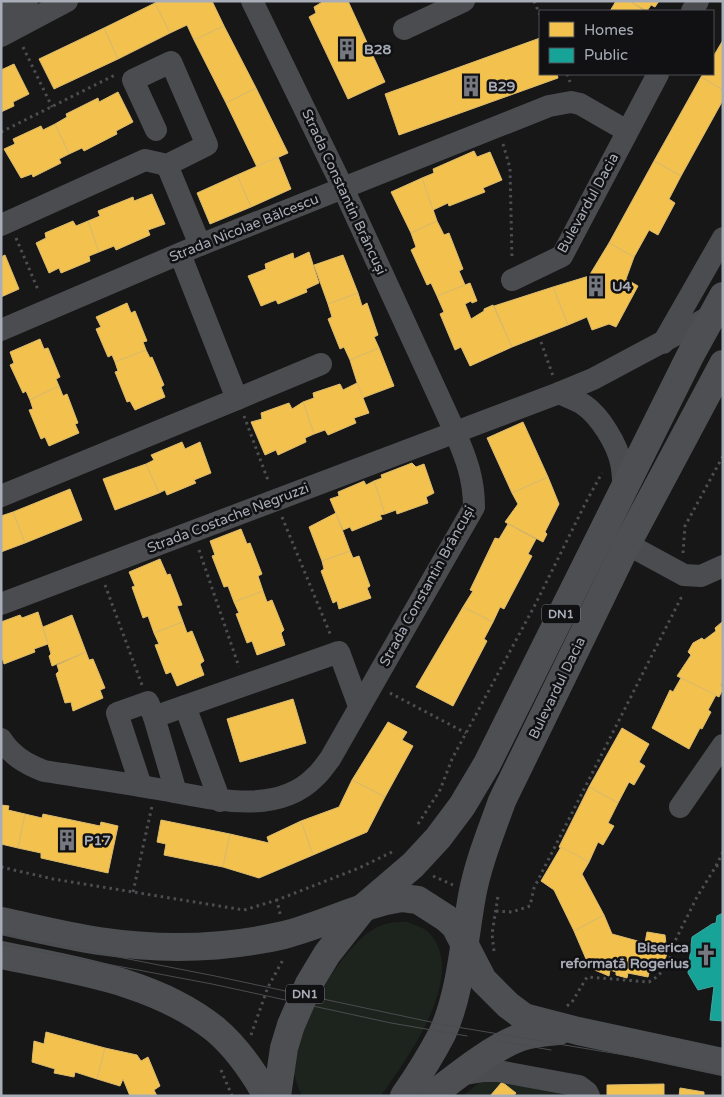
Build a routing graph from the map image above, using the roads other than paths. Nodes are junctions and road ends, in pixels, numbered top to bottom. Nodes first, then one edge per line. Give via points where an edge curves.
1 (27, 1) edge
2 (67, 1) edge
3 (252, 1) edge
4 (464, 1) edge
5 (6, 26) edge
6 (404, 29) dead end
7 (657, 75) edge
8 (156, 130) dead end
9 (627, 131) junction
10 (167, 165) junction
11 (343, 188) junction
12 (5, 223) edge
13 (723, 238) edge
14 (190, 250) junction
15 (512, 280) road end
16 (717, 306) edge
17 (1, 330) edge
18 (663, 343) junction
19 (321, 364) dead end
20 (723, 364) edge
21 (559, 393) junction
22 (237, 399) junction
23 (456, 432) junction
24 (624, 490) junction
25 (1, 496) edge
26 (627, 544) junction
27 (723, 566) edge
28 (1, 604) edge
29 (185, 706) junction
30 (359, 706) junction
31 (151, 709) junction
32 (1, 739) edge
33 (723, 745) edge
34 (158, 789) junction
35 (220, 801) junction
36 (680, 807) dead end
37 (364, 907) junction
38 (1, 921) edge
39 (464, 944) junction
40 (1, 955) edge
41 (571, 1020) junction
42 (723, 1062) edge
43 (458, 1075) junction
44 (267, 1096) edge
45 (277, 1096) edge
46 (404, 1096) edge
47 (431, 1096) edge
48 (589, 1096) edge

1 - 5 street
2 - 5 street
3 - 11 street, Strada Constantin Brâncuși
4 - 6 street
7 - 9 street, Bulevardul Dacia
8 - 10 street via 133,80 171,62 207,146
9 - 11 street, Strada Nicolae Bălcescu via 580,104 570,102 549,106
9 - 15 street, Bulevardul Dacia via 562,256
10 - 12 street via 145,160
10 - 14 street
11 - 14 street, Strada Nicolae Bălcescu
11 - 23 street, Strada Constantin Brâncuși
13 - 18 street
14 - 17 street, Strada Nicolae Bălcescu
14 - 22 street
16 - 18 street, Bulevardul Dacia
16 - 24 main road, Bulevardul Dacia / DN1
18 - 21 street, Bulevardul Dacia
19 - 22 street
20 - 26 main road, Bulevardul Dacia / DN1
21 - 23 street, Bulevardul Dacia
21 - 24 street via 593,412 617,449
22 - 25 street
23 - 28 street, Strada Costache Negruzzi
23 - 30 street, Strada Constantin Brâncuși via 470,467 474,507
24 - 37 main road, Bulevardul Dacia / DN1 via 487,764 462,806 413,865
26 - 27 street via 684,576 701,576
26 - 39 main road, Bulevardul Dacia / DN1 via 502,801 486,844
29 - 30 street via 338,652
29 - 31 street
29 - 35 street
30 - 35 street, Strada Constantin Brâncuși via 330,759 315,778 300,789 261,801
31 - 34 street
31 - 34 street via 117,713
32 - 34 street, Strada Constantin Brâncuși via 17,758 44,771
33 - 36 street
34 - 35 street, Strada Constantin Brâncuși
37 - 38 main road via 284,935 192,947 98,941
37 - 39 main road via 402,898 418,900 450,922
37 - 45 main road, Bulevardul Dacia / DN1 via 327,954 300,1003 284,1048
39 - 41 main road via 483,980 508,1006 524,1017
39 - 46 main road, Bulevardul Dacia / DN1 via 442,1033
40 - 44 main road via 118,982 151,993 183,1009 230,1044
41 - 42 main road
41 - 43 main road via 508,1042
43 - 47 main road
43 - 48 street via 498,1071 579,1086

